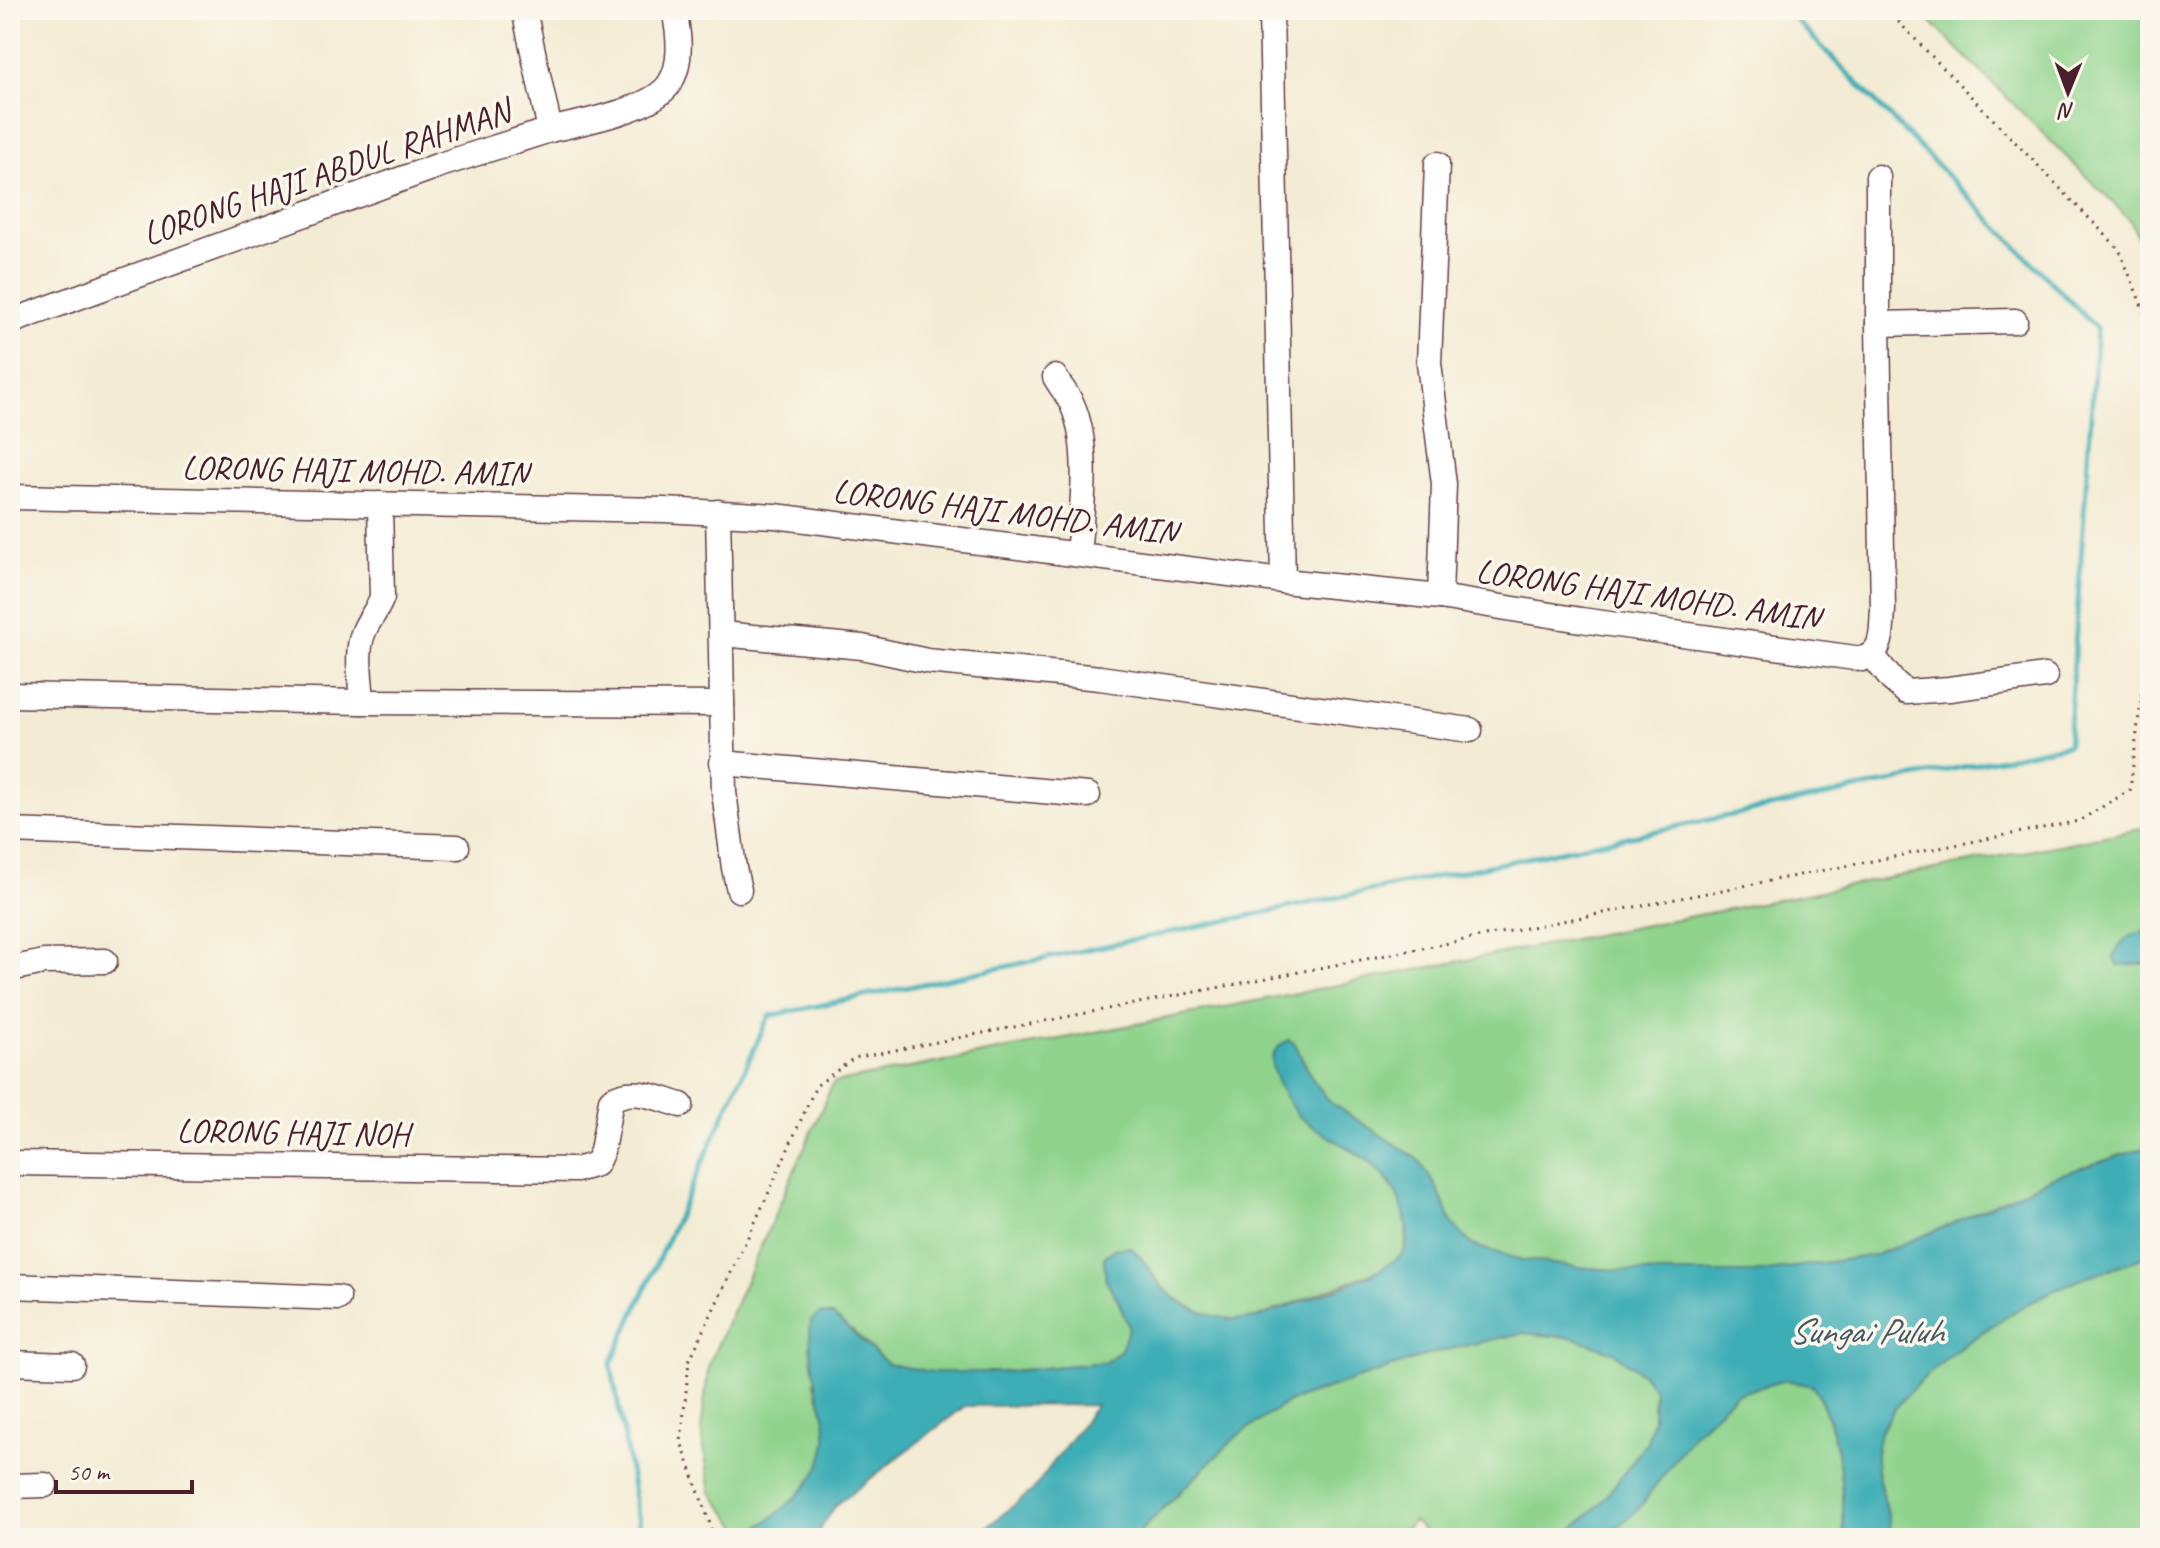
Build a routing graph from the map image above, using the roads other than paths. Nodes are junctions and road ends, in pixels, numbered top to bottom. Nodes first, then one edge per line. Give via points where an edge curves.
1 (524, 10) edge
2 (674, 10) edge
3 (1271, 10) edge
4 (550, 130) junction
5 (1437, 164) dead end
6 (1878, 177) dead end
7 (2015, 321) dead end
8 (10, 322) edge
9 (1878, 324) junction
10 (1055, 377) dead end
11 (10, 497) edge
12 (380, 504) junction
13 (718, 512) junction
14 (1078, 554) junction
15 (1283, 581) junction
16 (1440, 597) junction
17 (722, 634) junction
18 (1873, 656) junction
19 (2045, 676) dead end
20 (10, 695) edge
21 (362, 702) junction
22 (722, 704) junction
23 (1470, 730) dead end
24 (722, 763) junction
25 (1088, 795) dead end
26 (10, 831) edge
27 (457, 847) dead end
28 (739, 890) dead end
29 (105, 961) dead end
30 (10, 969) edge
31 (681, 1105) dead end
32 (10, 1163) edge
33 (10, 1286) edge
34 (338, 1298) dead end
35 (10, 1363) edge
36 (72, 1365) dead end
37 (45, 1485) dead end
38 (10, 1486) edge

1 - 4 street, LORONG HAJI ABDUL RAHMAN
2 - 4 street via 678,61 669,85 620,112
3 - 15 street
4 - 8 street, LORONG HAJI ABDUL RAHMAN via 399,179
5 - 16 street via 1429,363 1444,484
6 - 9 street
7 - 9 street
9 - 18 street via 1884,546 1880,645
10 - 14 street via 1079,425 1084,481
11 - 12 street, LORONG HAJI MOHD. AMIN
12 - 13 street, LORONG HAJI MOHD. AMIN
12 - 21 street via 382,597 360,647
13 - 14 street, LORONG HAJI MOHD. AMIN
13 - 17 street
14 - 15 street, LORONG HAJI MOHD. AMIN
15 - 16 street, LORONG HAJI MOHD. AMIN
16 - 18 street, LORONG HAJI MOHD. AMIN via 1862,659
17 - 22 street
17 - 23 street via 862,647 927,661 1100,678
18 - 19 street via 1906,692
20 - 21 street
21 - 22 street
22 - 24 street
24 - 25 street
24 - 28 street
26 - 27 street
29 - 30 street via 44,962
31 - 32 street, LORONG HAJI NOH via 622,1093 611,1100 596,1164 576,1170
33 - 34 street
35 - 36 street
37 - 38 street

